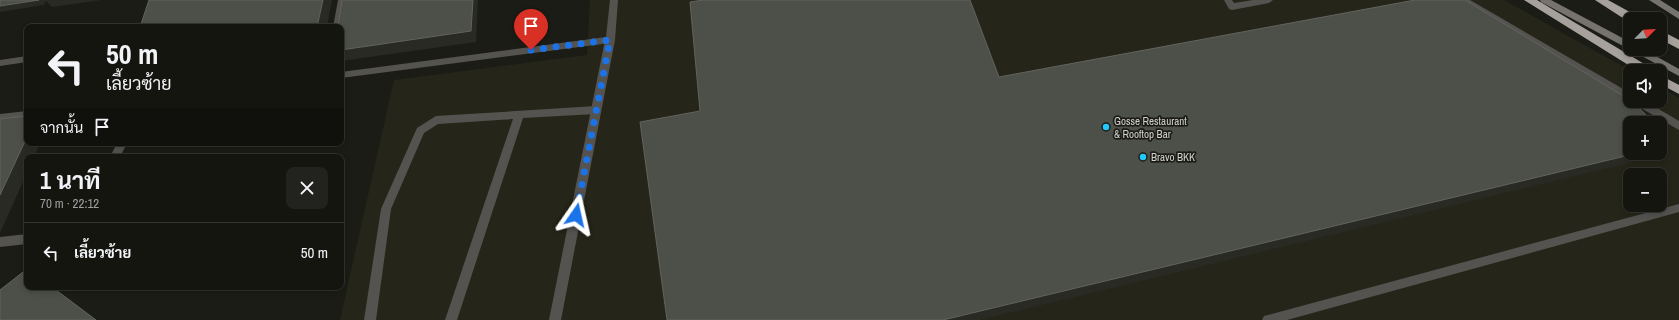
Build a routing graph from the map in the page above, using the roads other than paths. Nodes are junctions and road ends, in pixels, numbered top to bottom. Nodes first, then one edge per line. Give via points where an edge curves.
1 (342, 0) edge
2 (614, 0) edge
3 (1228, 0) edge
4 (1269, 0) edge
5 (1463, 0) edge
6 (1530, 0) edge
7 (1544, 0) edge
8 (1600, 0) edge
9 (1652, 0) edge
10 (1623, 13) edge
11 (1679, 16) edge
12 (337, 24) edge
13 (1667, 38) edge
14 (610, 40) junction
15 (1623, 42) edge
16 (1679, 45) edge
17 (1648, 56) edge
18 (24, 59) edge
19 (0, 62) edge
20 (1635, 64) edge
21 (1679, 73) edge
22 (344, 75) edge
23 (1667, 83) edge
24 (1679, 90) edge
25 (1623, 93) edge
26 (1649, 108) edge
27 (596, 110) junction
28 (24, 115) edge
29 (519, 115) junction
30 (0, 118) edge
31 (1679, 126) edge
32 (1679, 208) edge
33 (24, 239) edge
34 (0, 242) edge
35 (370, 320) edge
36 (451, 320) edge
37 (555, 320) edge
38 (1268, 320) edge

1 - 12 street
2 - 14 street
3 - 4 street via 1232,7
5 - 25 street
6 - 20 highway
7 - 15 main road
8 - 10 highway
9 - 11 main road
13 - 16 highway
14 - 22 street
14 - 27 street
17 - 21 main road
18 - 19 street
23 - 24 highway
26 - 31 street
27 - 29 street
27 - 37 street
28 - 30 street
29 - 35 street via 436,120 420,131 386,209
29 - 36 street
32 - 38 street
33 - 34 street

